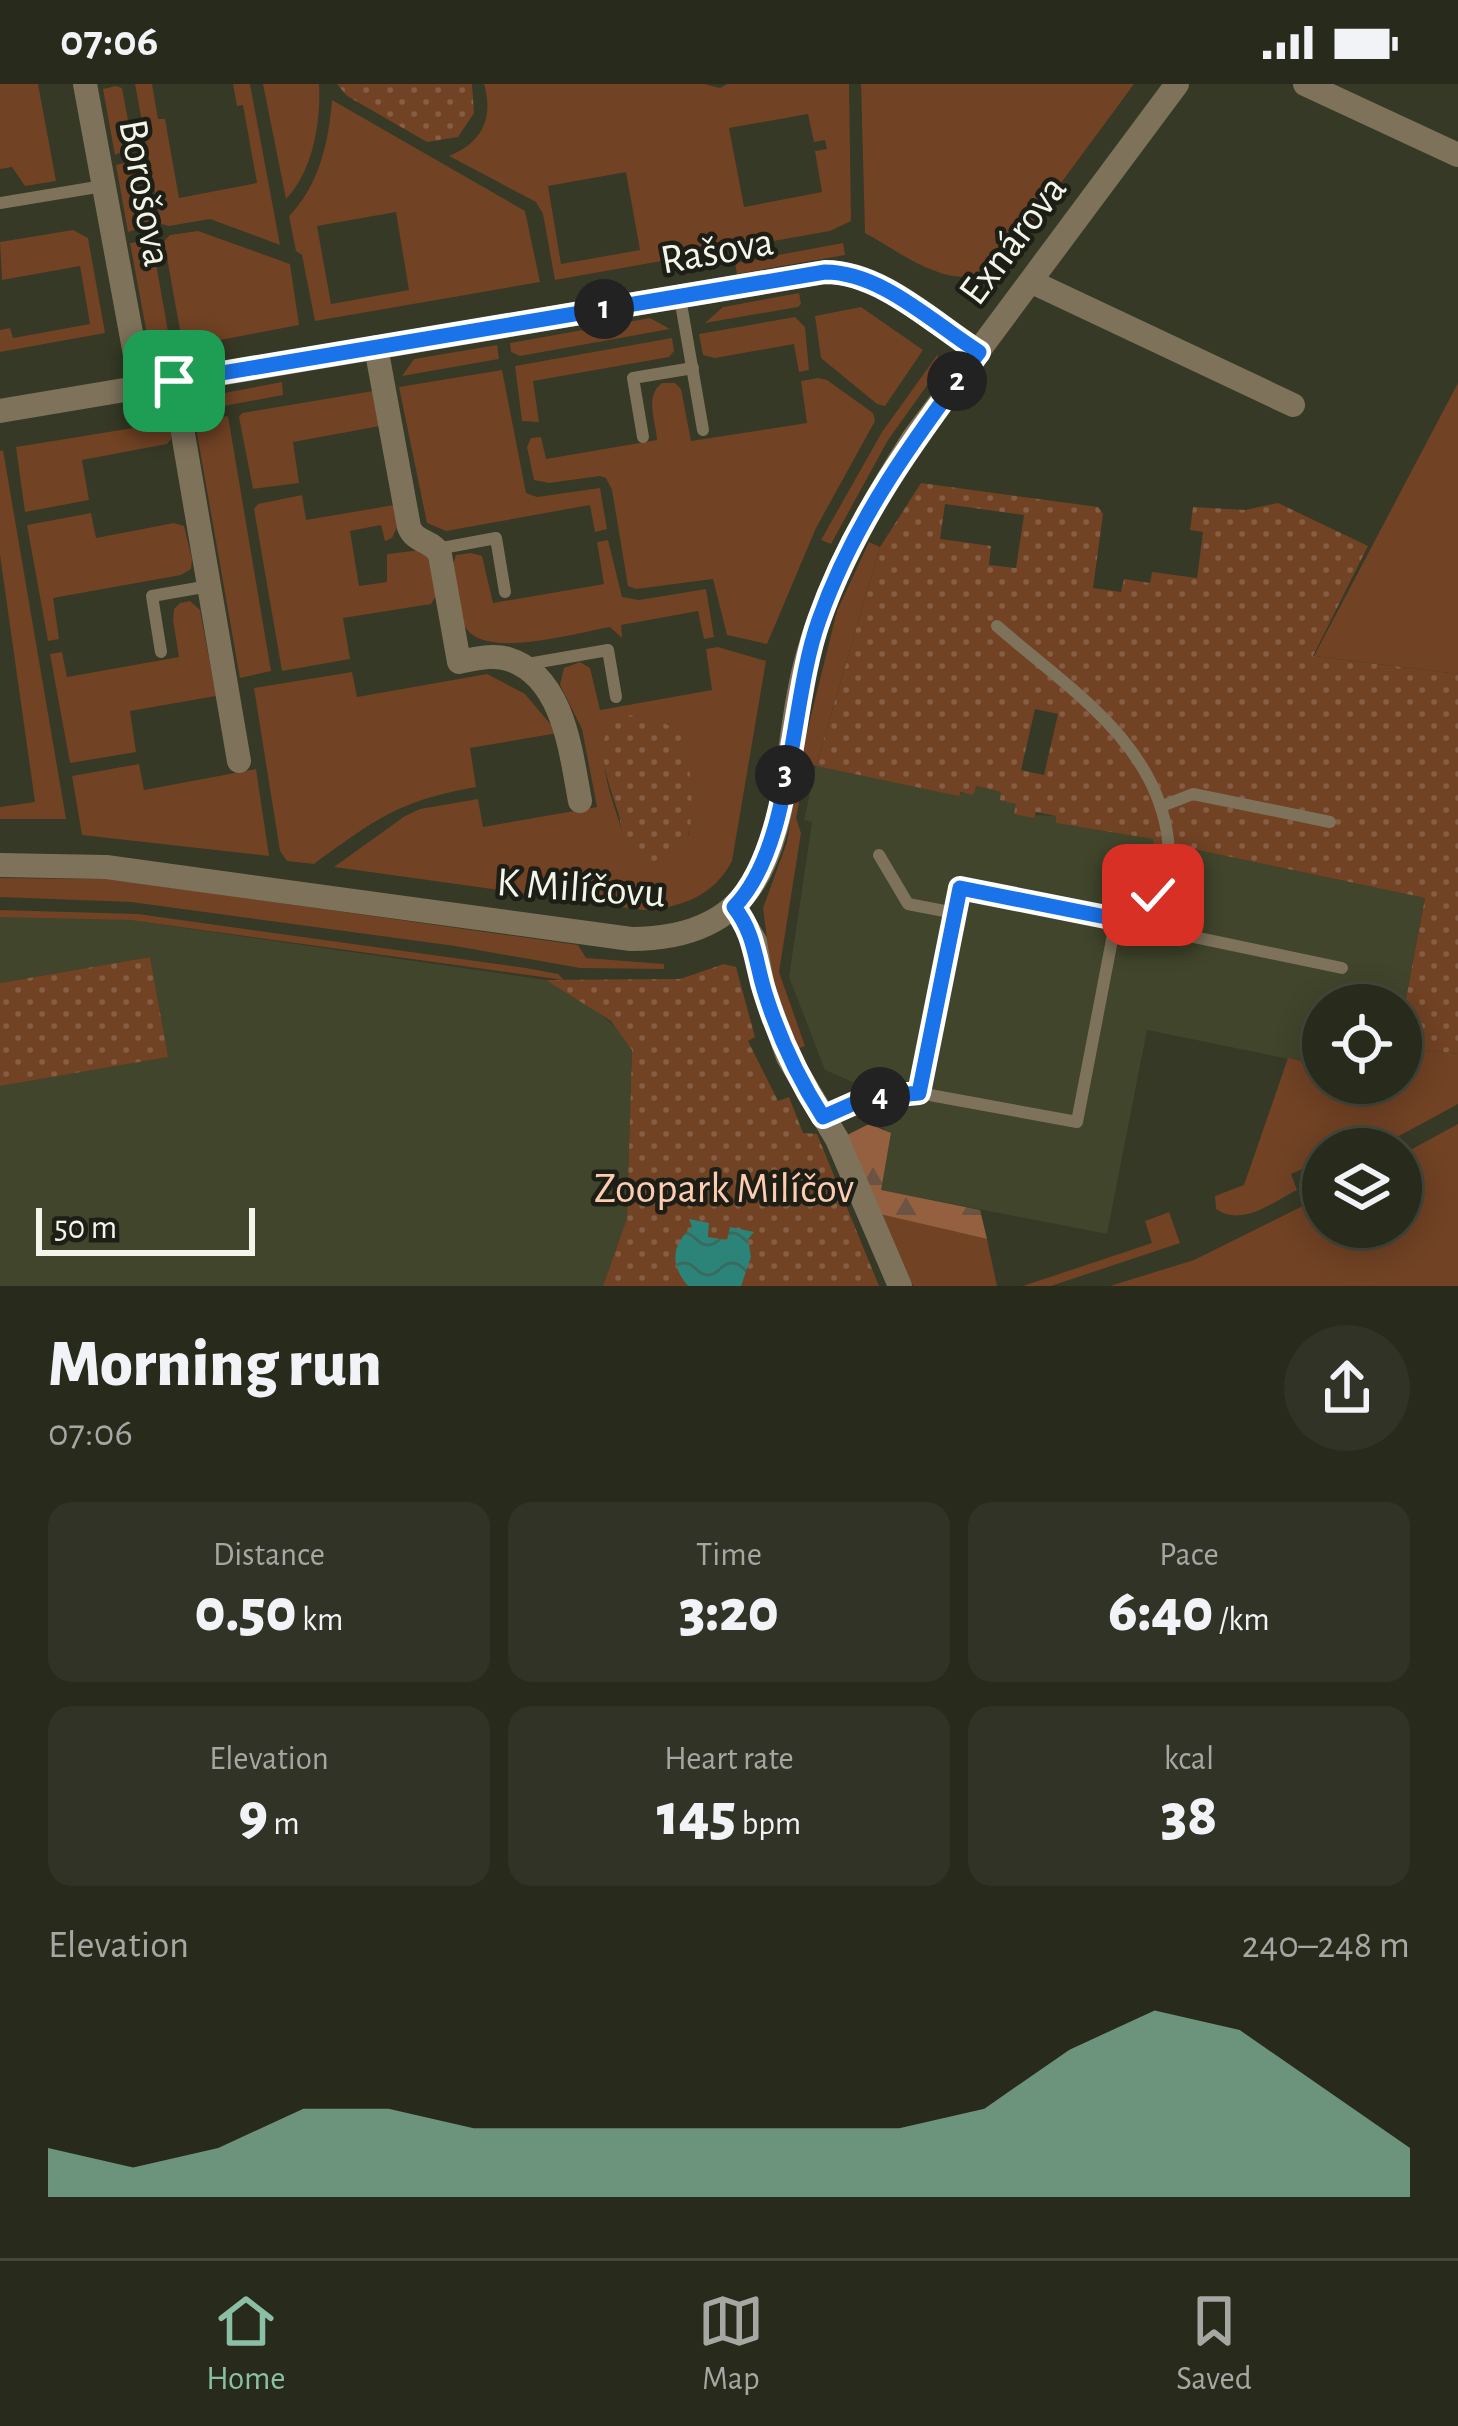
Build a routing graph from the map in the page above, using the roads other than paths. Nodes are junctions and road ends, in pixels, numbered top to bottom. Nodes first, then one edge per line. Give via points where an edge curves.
1 (85, 84) edge
2 (1178, 84) edge
3 (1305, 84) edge
4 (1458, 155) edge
5 (104, 186) junction
6 (0, 203) edge
7 (1032, 282) junction
8 (680, 296) junction
9 (376, 347) junction
10 (979, 352) junction
11 (692, 368) junction
12 (174, 381) junction
13 (141, 387) junction
14 (1293, 405) dead end
15 (0, 411) edge
16 (703, 430) dead end
17 (643, 437) dead end
18 (437, 549) junction
19 (208, 586) junction
20 (506, 592) dead end
21 (998, 626) dead end
22 (161, 652) dead end
23 (520, 665) junction
24 (616, 698) dead end
25 (239, 761) dead end
26 (580, 801) dead end
27 (1162, 806) junction
28 (1330, 822) dead end
29 (879, 855) dead end
30 (0, 865) edge
31 (734, 907) junction
32 (955, 913) junction
33 (1116, 919) junction
34 (1342, 968) dead end
35 (919, 1093) junction
36 (823, 1117) junction
37 (899, 1286) edge

1 - 5 street, Borošova
2 - 7 street, Exnárova
3 - 4 street
5 - 6 lane
5 - 13 street, Borošova
7 - 10 street, Exnárova
7 - 14 street
8 - 9 street, Rašova
8 - 10 street, Rašova via 842,272 884,289
8 - 11 lane
9 - 12 street, Rašova
9 - 18 street via 409,527
10 - 31 street, Exnárova via 893,470 832,585 806,658 772,845
11 - 16 lane
11 - 17 lane via 633,378
12 - 13 street, Rašova
12 - 19 street
13 - 15 street, Rašova
18 - 20 lane via 496,538
18 - 23 street via 460,662
19 - 22 lane via 152,596
19 - 25 street
21 - 27 lane via 1130,746
23 - 24 lane via 608,650
23 - 26 street via 564,723
27 - 28 lane via 1193,794
27 - 33 lane via 1164,878
29 - 32 lane via 908,904
30 - 31 street, K Milíčovu via 106,867 631,939 695,932
31 - 36 street via 755,941 788,1057
32 - 33 lane via 960,888
32 - 35 lane
33 - 34 lane
33 - 35 lane via 1077,1122
35 - 36 lane via 866,1098
36 - 37 street

